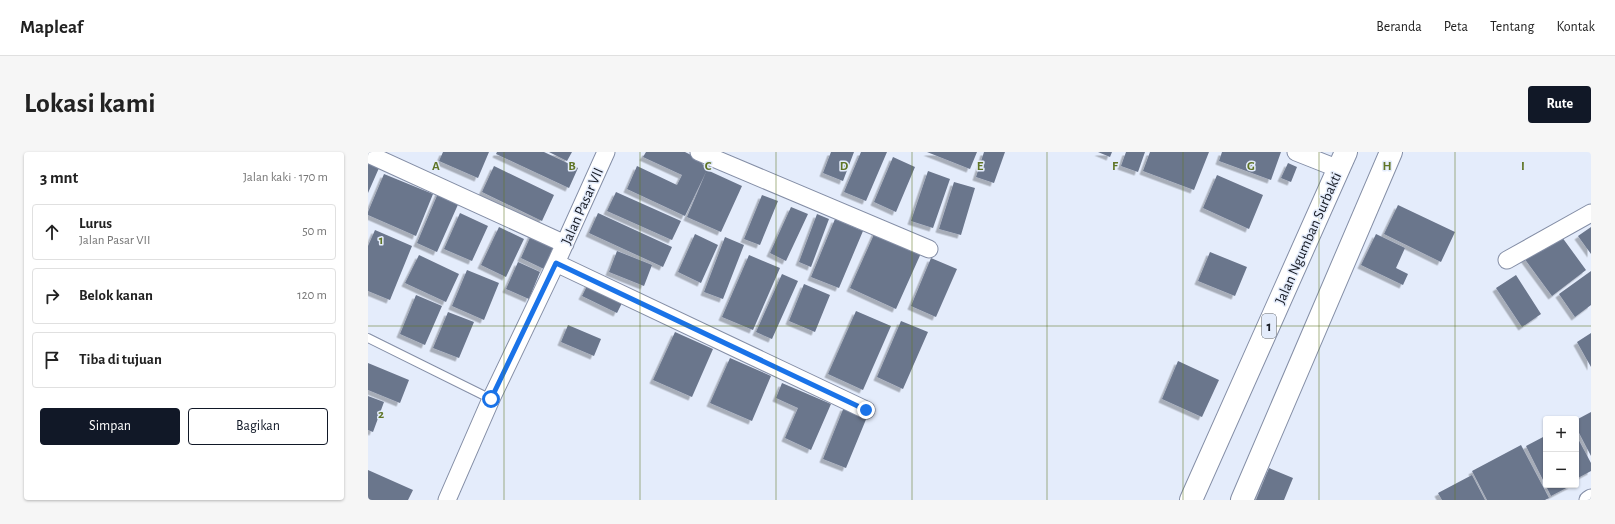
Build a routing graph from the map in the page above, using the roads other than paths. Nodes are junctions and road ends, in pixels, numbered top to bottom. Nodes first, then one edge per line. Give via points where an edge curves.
1 (606, 152) edge
2 (699, 152) edge
3 (1296, 152) edge
4 (1391, 152) edge
5 (368, 154) edge
6 (1342, 161) edge
7 (1591, 213) edge
8 (565, 244) junction
9 (929, 249) dead end
10 (1507, 260) dead end
11 (556, 263) junction
12 (368, 338) edge
13 (491, 399) junction
14 (866, 410) dead end
15 (1591, 498) edge
16 (448, 500) edge
17 (1192, 500) edge
18 (1242, 500) edge
19 (1588, 500) edge

1 - 8 street, Jalan Pasar VII
2 - 9 street
3 - 6 street
4 - 18 highway
5 - 8 street
6 - 17 highway, Jalan Ngumban Surbakti / 1
7 - 10 street
8 - 11 street, Jalan Pasar VII
11 - 13 street, Jalan Pasar VII
11 - 14 street
12 - 13 lane
13 - 16 street, Jalan Pasar VII
15 - 19 street

